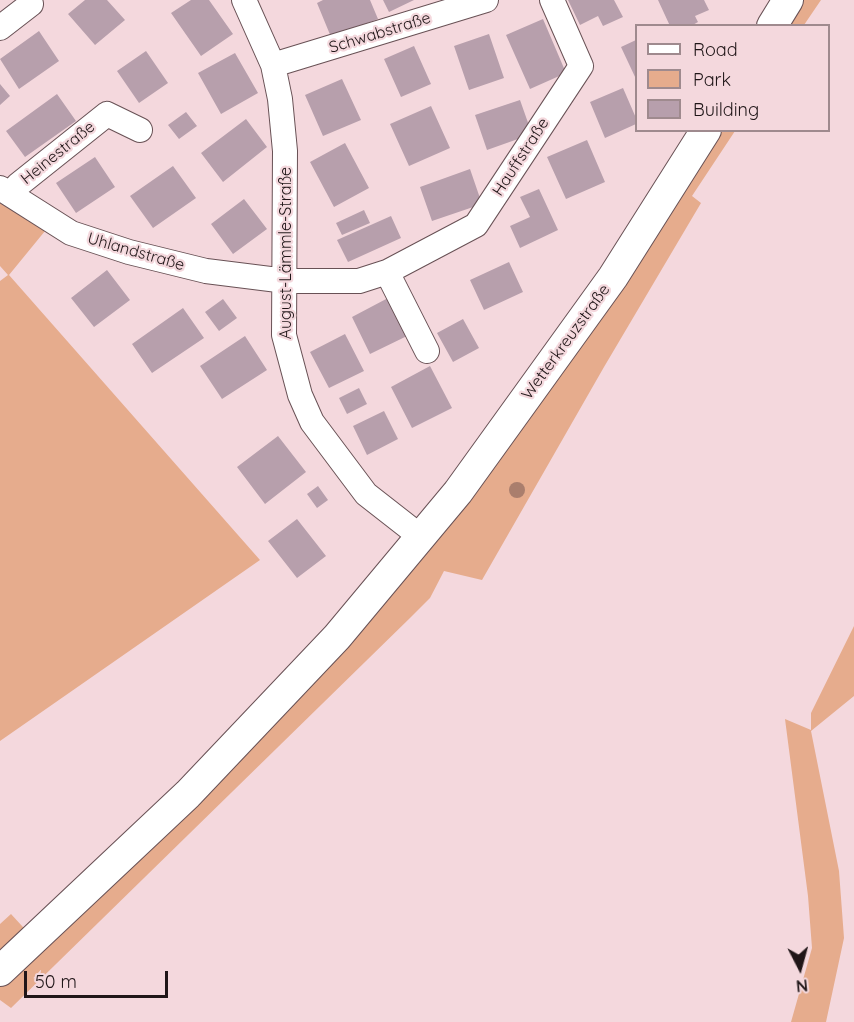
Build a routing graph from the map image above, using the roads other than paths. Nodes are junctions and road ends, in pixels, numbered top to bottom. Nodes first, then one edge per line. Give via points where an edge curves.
1 (244, 0) edge
2 (486, 0) edge
3 (552, 0) edge
4 (788, 0) edge
5 (31, 4) dead end
6 (773, 24) edge
7 (0, 28) edge
8 (273, 65) junction
9 (140, 130) dead end
10 (705, 132) edge
11 (5, 191) edge
12 (387, 272) junction
13 (286, 281) junction
14 (427, 351) dead end
15 (417, 541) junction
16 (0, 971) edge

1 - 8 street, August-Lämmle-Straße
2 - 8 street, Schwabstraße
3 - 12 street, Hauffstraße via 581,66 476,225
4 - 6 main road
5 - 7 street
8 - 13 street, August-Lämmle-Straße via 285,151
9 - 11 street, Heinestraße via 107,114
10 - 15 main road, Wetterkreuzstraße via 613,277 458,492
11 - 13 street, Uhlandstraße via 71,233 129,252 206,271
12 - 13 street, Hauffstraße via 359,281
12 - 14 street
13 - 15 street, August-Lämmle-Straße via 284,335 300,395 312,422 366,494
15 - 16 main road, Wetterkreuzstraße via 337,637 188,794

